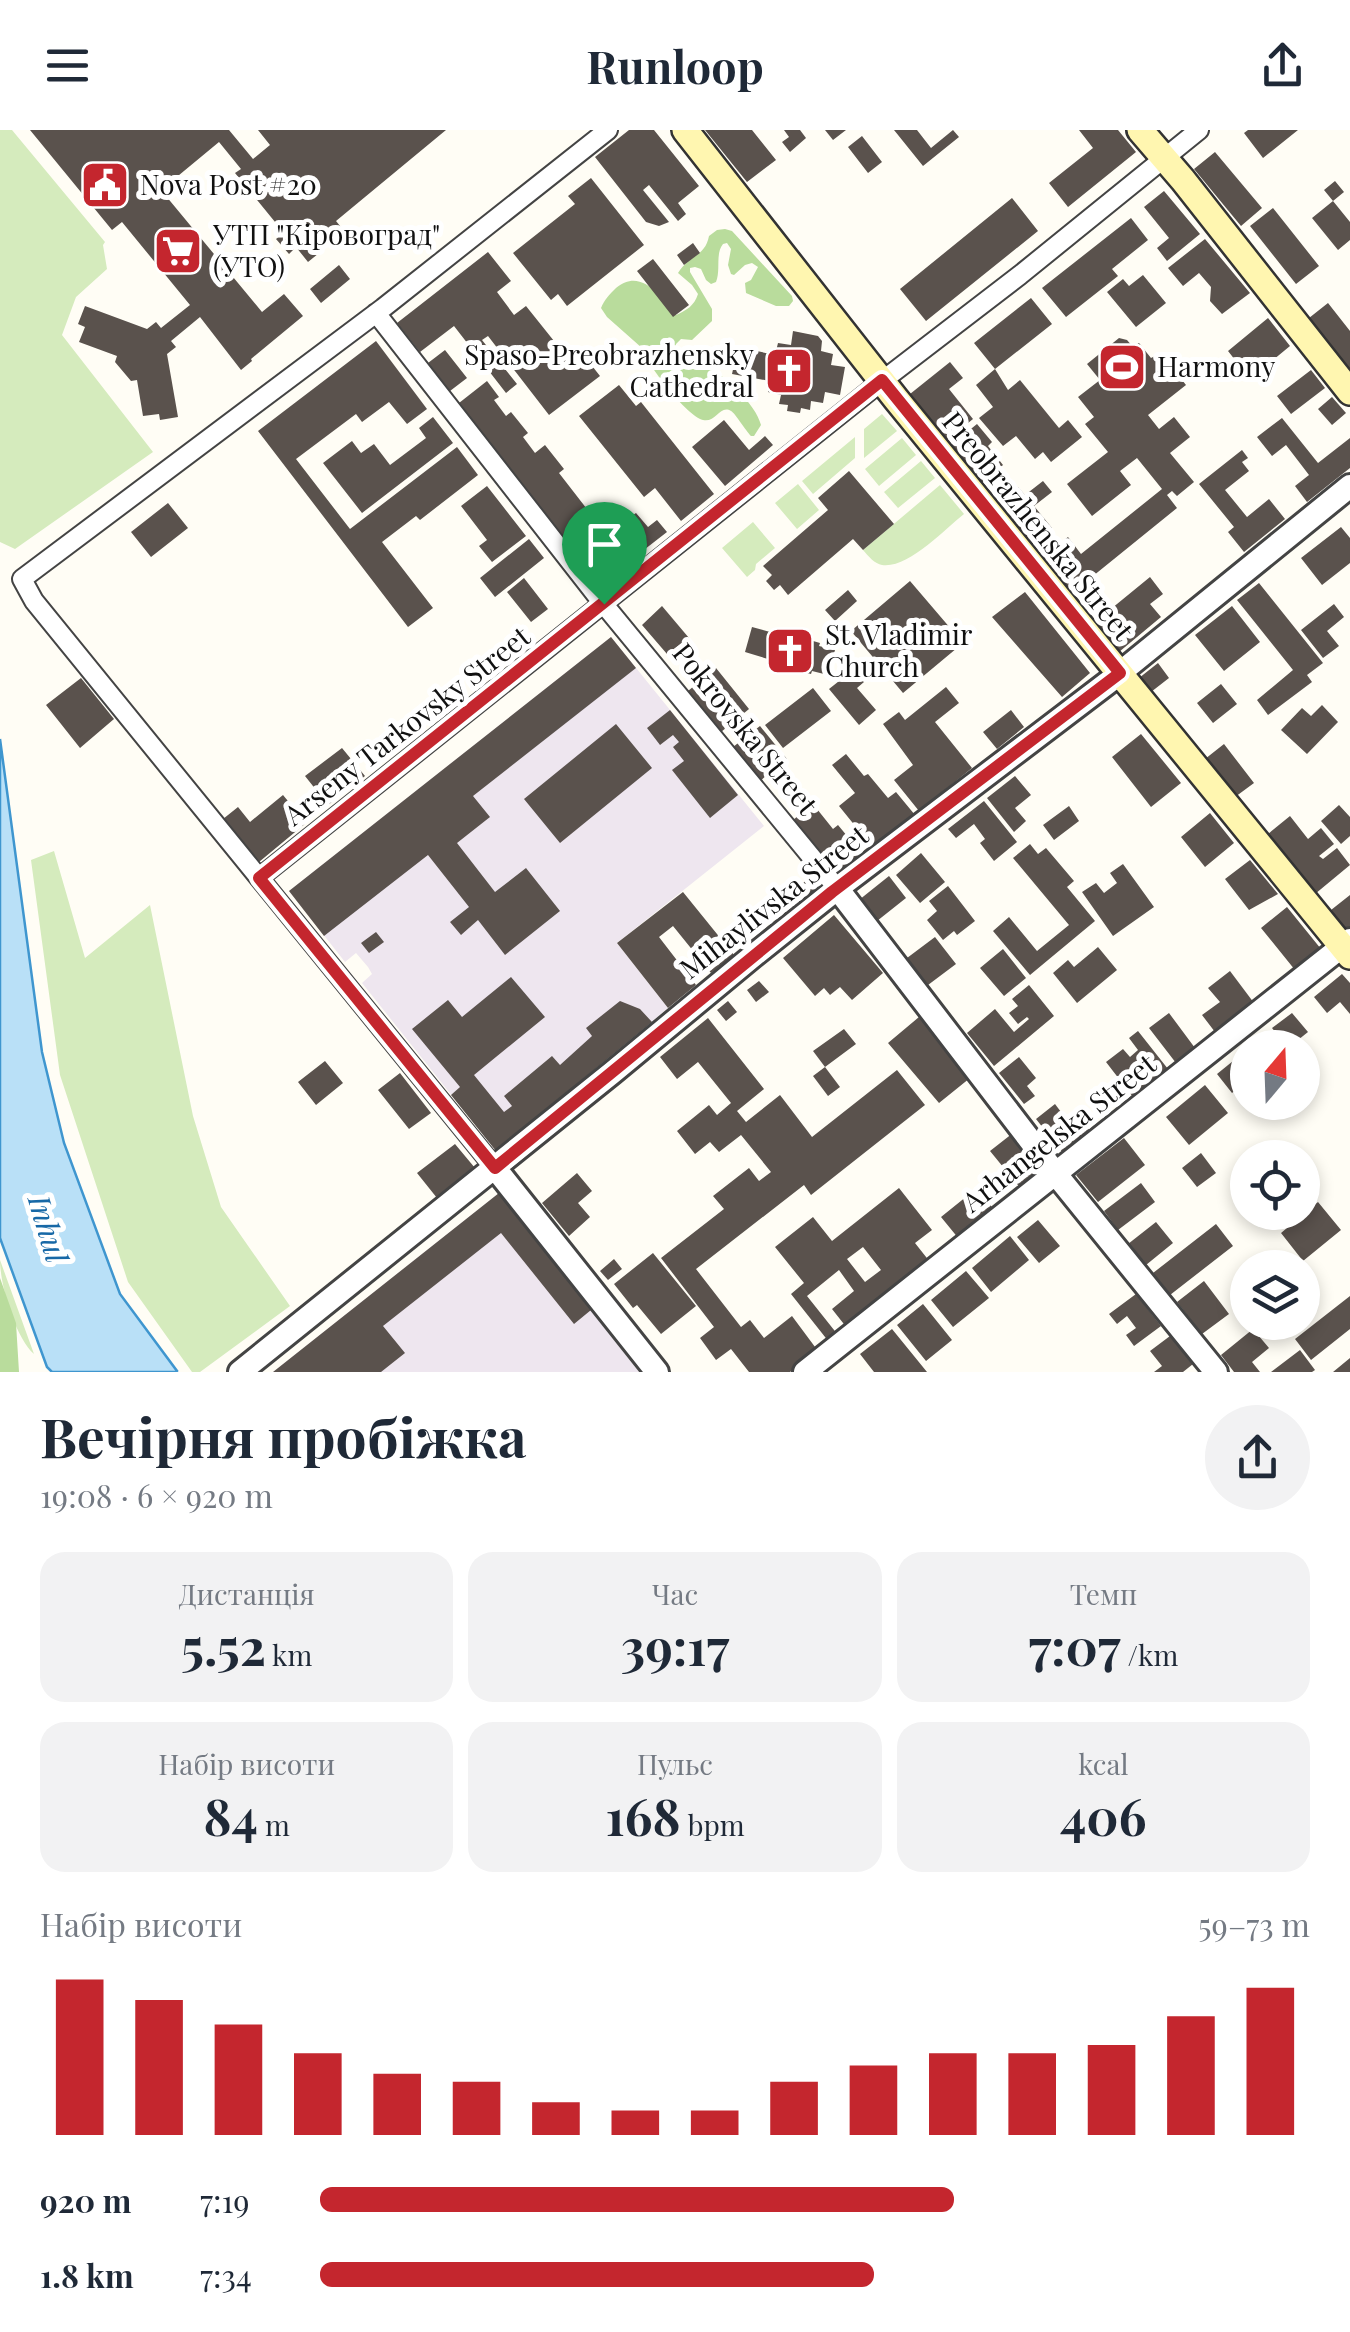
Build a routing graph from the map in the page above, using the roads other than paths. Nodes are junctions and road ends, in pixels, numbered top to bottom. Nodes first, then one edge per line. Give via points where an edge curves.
1 (608, 130) edge
2 (685, 130) edge
3 (1140, 130) edge
4 (1199, 130) edge
5 (1164, 158) junction
6 (376, 313) junction
7 (882, 380) junction
8 (1350, 392) edge
9 (1350, 486) edge
10 (604, 604) junction
11 (1120, 673) junction
12 (259, 878) junction
13 (837, 888) junction
14 (1347, 947) edge
15 (495, 1168) junction
16 (1056, 1174) junction
17 (240, 1372) edge
18 (657, 1372) edge
19 (804, 1372) edge
20 (1216, 1372) edge

1 - 6 street
2 - 7 main road, Preobrazhenska Street
3 - 5 main road
4 - 5 street, Arseny Tarkovsky Street
5 - 7 street, Arseny Tarkovsky Street
5 - 8 main road
6 - 10 street, Pokrovska Street
6 - 12 street via 22,580
7 - 10 street, Arseny Tarkovsky Street
7 - 11 main road, Preobrazhenska Street
9 - 11 street, Mihaylivska Street
10 - 12 street, Arseny Tarkovsky Street
10 - 13 street, Pokrovska Street
11 - 13 street, Mihaylivska Street
11 - 14 main road, Preobrazhenska Street
12 - 15 street
13 - 15 street, Mihaylivska Street
13 - 16 street, Pokrovska Street
14 - 16 street, Arhangelska Street
15 - 17 street, Mihaylivska Street
15 - 18 street
16 - 19 street, Arhangelska Street
16 - 20 street, Pokrovska Street

